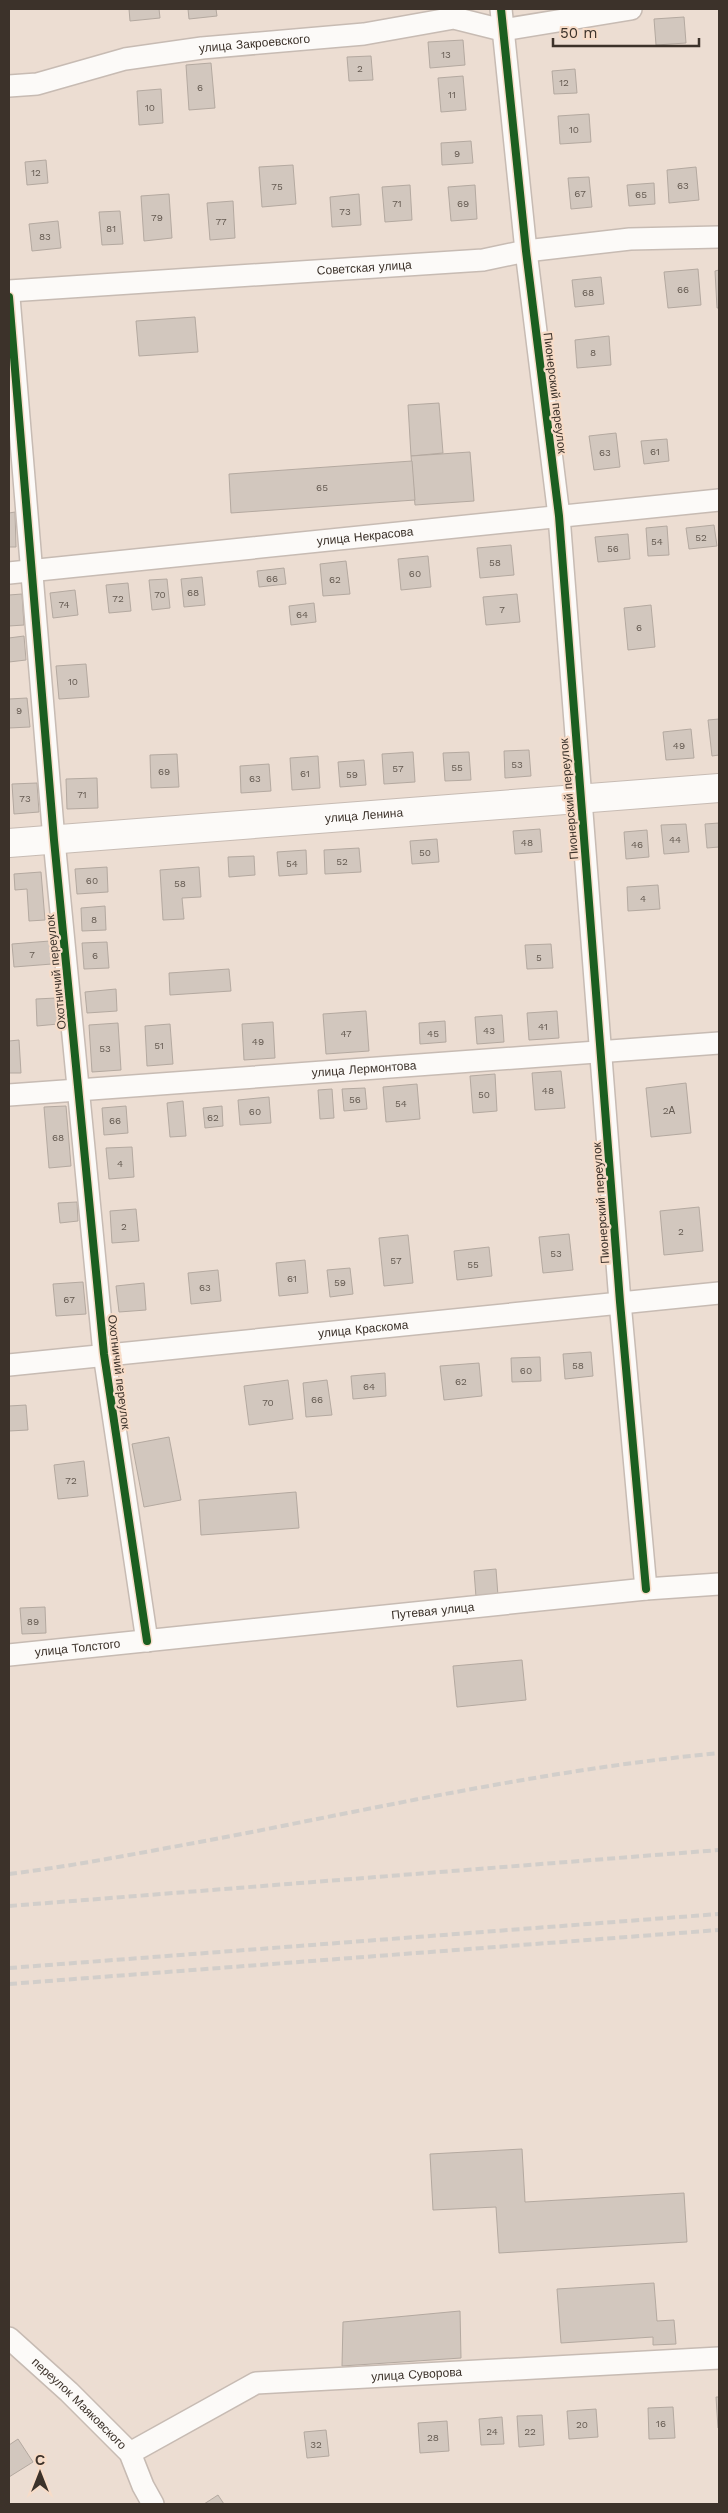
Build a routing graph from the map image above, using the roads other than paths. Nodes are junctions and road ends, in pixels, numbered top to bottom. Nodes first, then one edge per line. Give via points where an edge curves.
1 (501, 9) edge
2 (631, 9) edge
3 (502, 30) junction
4 (9, 86) edge
5 (719, 236) edge
6 (526, 251) junction
7 (9, 291) edge
8 (9, 298) edge
9 (719, 500) edge
10 (559, 516) junction
11 (32, 569) junction
12 (9, 573) edge
13 (719, 788) edge
14 (580, 798) junction
15 (54, 840) junction
16 (9, 843) edge
17 (719, 1043) edge
18 (602, 1050) junction
19 (79, 1090) junction
20 (9, 1096) edge
21 (719, 1293) edge
22 (620, 1302) junction
23 (104, 1354) junction
24 (9, 1365) edge
25 (719, 1584) edge
26 (646, 1589) junction
27 (147, 1642) junction
28 (9, 1655) edge
29 (9, 2338) edge
30 (719, 2358) edge
31 (130, 2453) junction
32 (153, 2504) edge

1 - 3 street, Пионерский переулок
2 - 3 street
3 - 4 street, улица Закроевского via 454,18 364,34 202,48 134,58 37,84
3 - 6 street, Пионерский переулок
5 - 6 street, Советская улица via 630,239
6 - 7 street, Советская улица via 473,260
6 - 10 street, Пионерский переулок
8 - 11 street, Охотничий переулок
9 - 10 street, улица Некрасова
10 - 11 street, улица Некрасова
10 - 14 street, Пионерский переулок
11 - 12 street, улица Некрасова
11 - 15 street, Охотничий переулок
13 - 14 main road, улица Ленина
14 - 15 main road, улица Ленина
14 - 18 street, Пионерский переулок
15 - 16 main road, улица Ленина
15 - 19 street, Охотничий переулок
17 - 18 street, улица Лермонтова
18 - 19 street, улица Лермонтова
18 - 22 street, Пионерский переулок
19 - 20 street, улица Лермонтова
19 - 23 street, Охотничий переулок
21 - 22 street, улица Краскома
22 - 23 street, улица Краскома
22 - 26 street, Пионерский переулок
23 - 24 street, улица Краскома
23 - 27 street, Охотничий переулок
25 - 26 street, Путевая улица
26 - 27 street, Путевая улица
27 - 28 street, улица Толстого
29 - 31 street, переулок Маяковского
30 - 31 street, улица Суворова via 256,2384
31 - 32 street, переулок Маяковского

